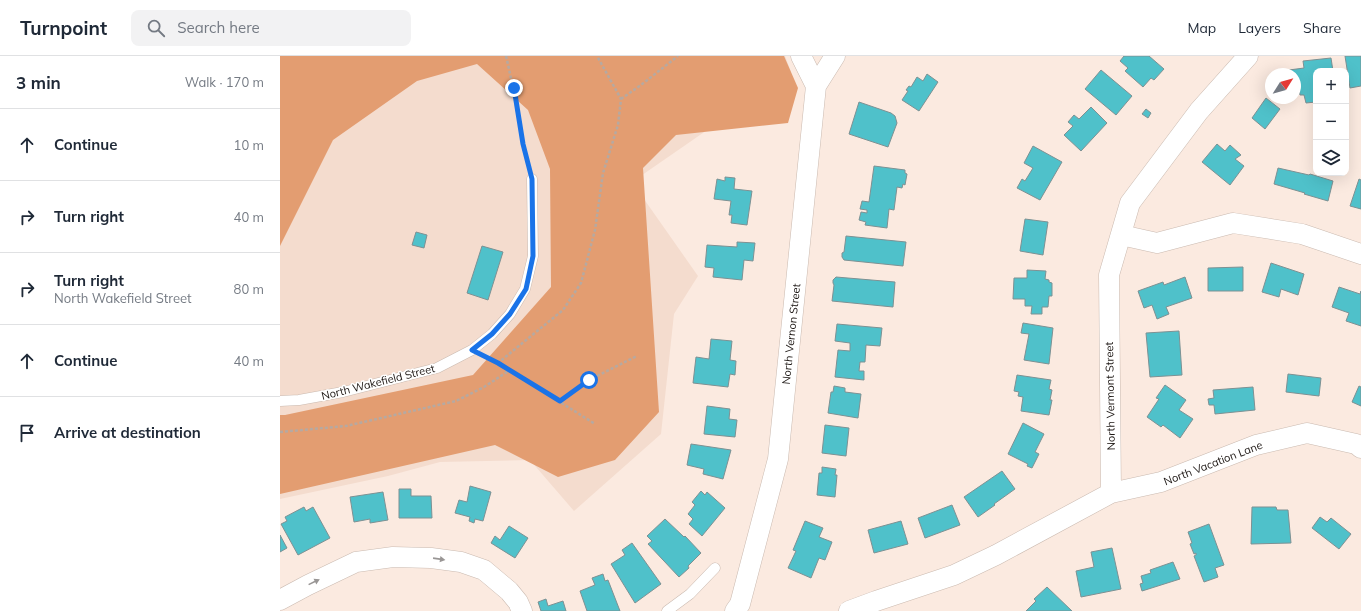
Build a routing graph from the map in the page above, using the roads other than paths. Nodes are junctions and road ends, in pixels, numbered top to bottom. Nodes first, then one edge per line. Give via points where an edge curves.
1 (802, 56) edge
2 (835, 56) edge
3 (1248, 56) edge
4 (816, 86) junction
5 (532, 179) road end
6 (1121, 235) junction
7 (1361, 254) edge
8 (280, 401) edge
9 (1361, 448) edge
10 (1111, 493) junction
11 (715, 568) dead end
12 (280, 600) edge
13 (522, 611) edge
14 (667, 611) edge
15 (735, 611) edge
16 (849, 611) edge

1 - 4 street
2 - 4 street, North Vernon Street
3 - 6 street, North Vermont Street via 1199,111 1130,203
4 - 15 street, North Vernon Street via 778,459 740,604
5 - 8 lane, North Wakefield Street via 533,256 526,289 510,314 492,334 472,350 437,368 343,392
6 - 7 street via 1158,243 1233,223 1302,234
6 - 10 street, North Vermont Street via 1109,275
9 - 10 street, North Vacation Lane via 1356,444 1307,433 1256,445 1161,482
10 - 16 street via 954,575
11 - 14 lane via 690,594
12 -> 13 street via 356,562 393,557 431,558 461,562 484,570 510,591

